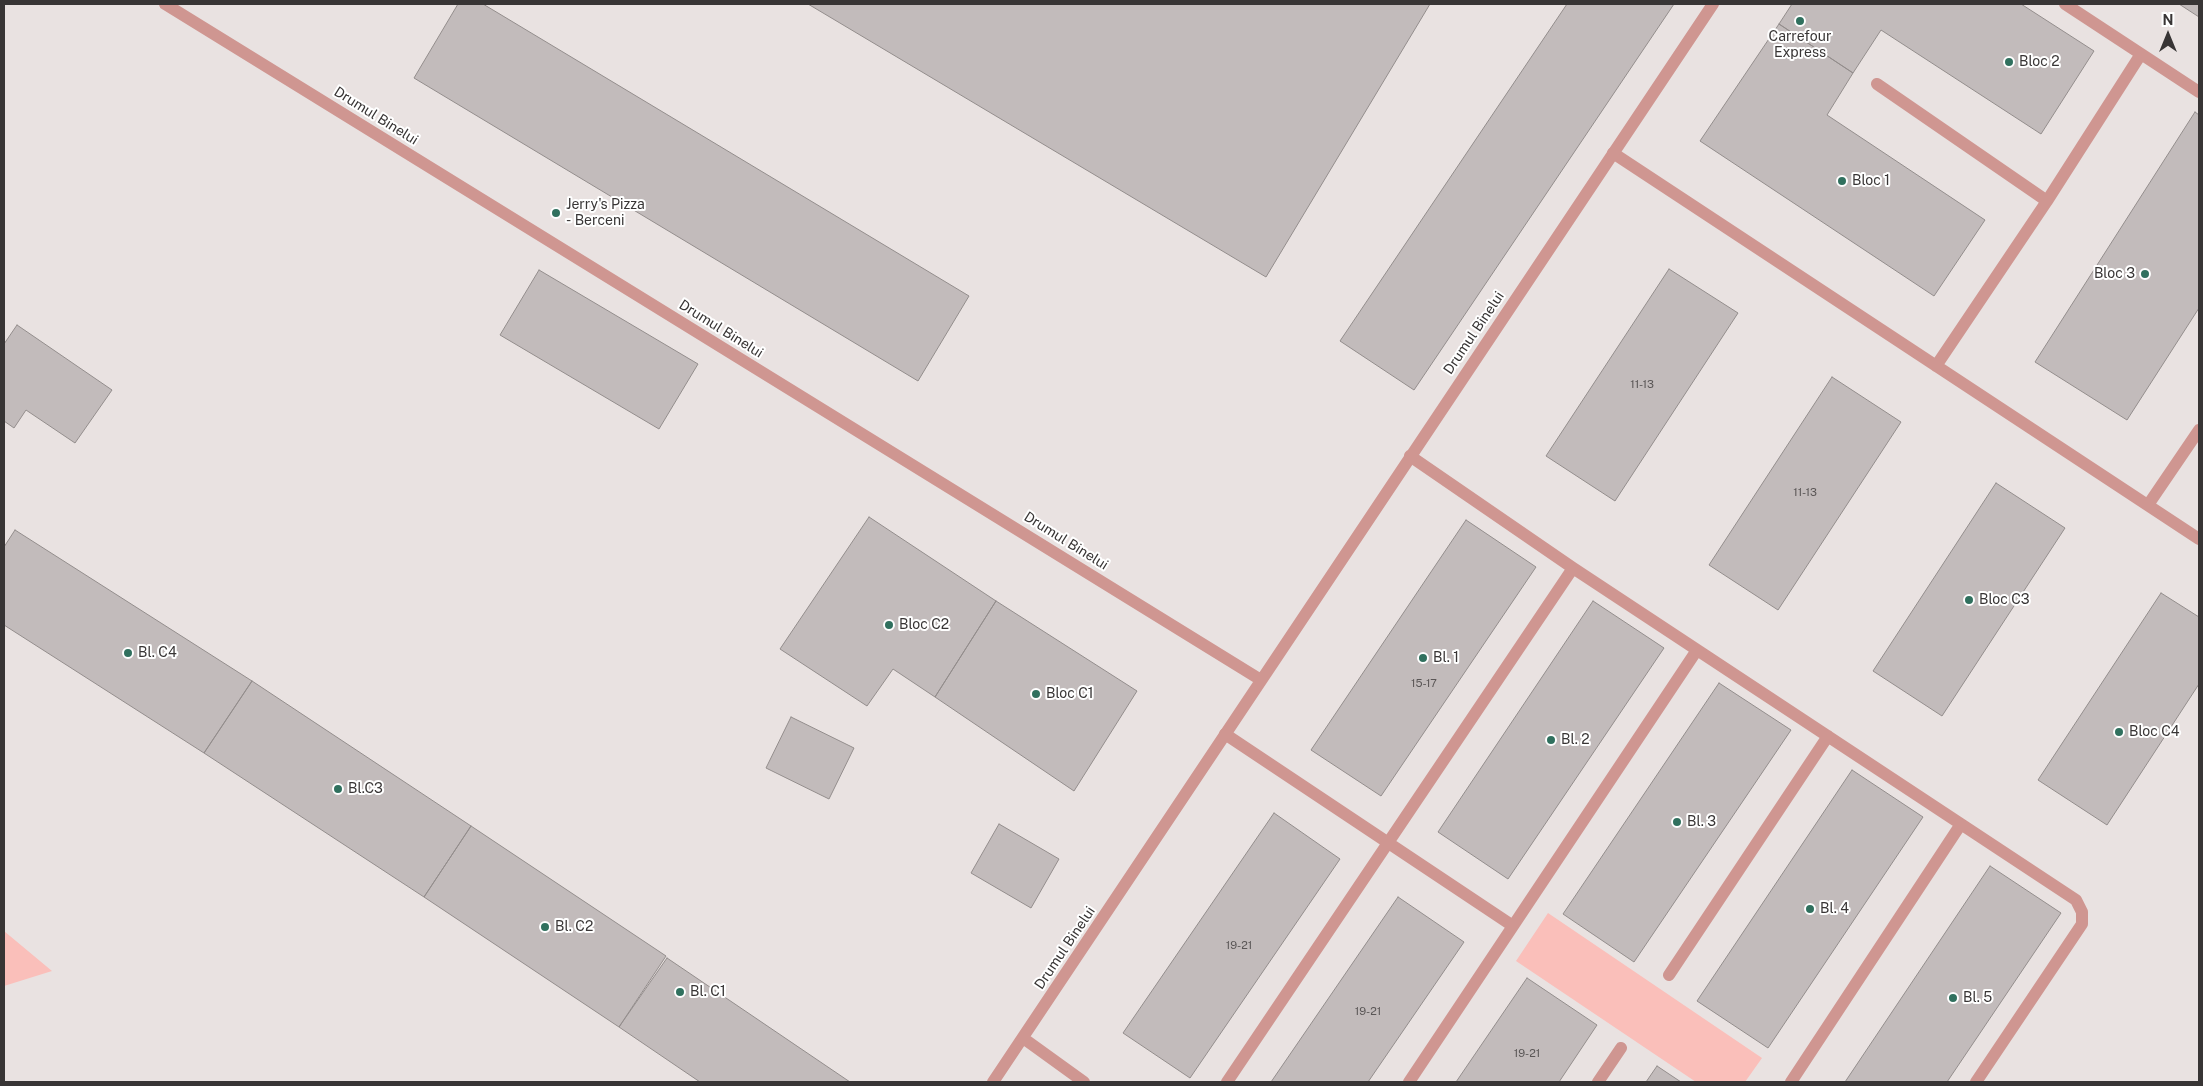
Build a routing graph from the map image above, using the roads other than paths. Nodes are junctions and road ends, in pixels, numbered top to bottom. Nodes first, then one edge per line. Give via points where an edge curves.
1 (165, 4) edge
2 (1713, 4) edge
3 (2065, 4) edge
4 (2141, 54) junction
5 (1877, 84) dead end
6 (2199, 92) edge
7 (1613, 153) junction
8 (2046, 201) junction
9 (1936, 366) junction
10 (2199, 430) edge
11 (1410, 456) junction
12 (2148, 505) junction
13 (2199, 539) edge
14 (1573, 568) junction
15 (1697, 650) junction
16 (1261, 680) junction
17 (1224, 734) junction
18 (1828, 736) junction
19 (1961, 824) junction
20 (1388, 843) junction
21 (1513, 926) junction
22 (1669, 976) dead end
23 (1022, 1038) junction
24 (1621, 1048) dead end
25 (993, 1082) edge
26 (1084, 1082) edge
27 (1227, 1082) edge
28 (1409, 1082) edge
29 (1598, 1082) edge
30 (1791, 1082) edge
31 (1976, 1082) edge

1 - 16 street, Drumul Binelui
2 - 7 street, Drumul Binelui
3 - 4 street
4 - 6 street
4 - 8 street
5 - 8 street
7 - 9 street
7 - 11 street, Drumul Binelui
8 - 9 street
9 - 12 street
10 - 12 street
11 - 14 street
11 - 16 street, Drumul Binelui
12 - 13 street
14 - 15 street
14 - 20 street
15 - 18 street
15 - 21 street
16 - 17 street, Drumul Binelui
17 - 20 street
17 - 23 street, Drumul Binelui
18 - 19 street
18 - 22 street
19 - 30 street
19 - 31 street via 2076,900 2082,912 2082,924
20 - 21 street
20 - 27 street
21 - 28 street
23 - 25 street, Drumul Binelui
23 - 26 street
24 - 29 street

